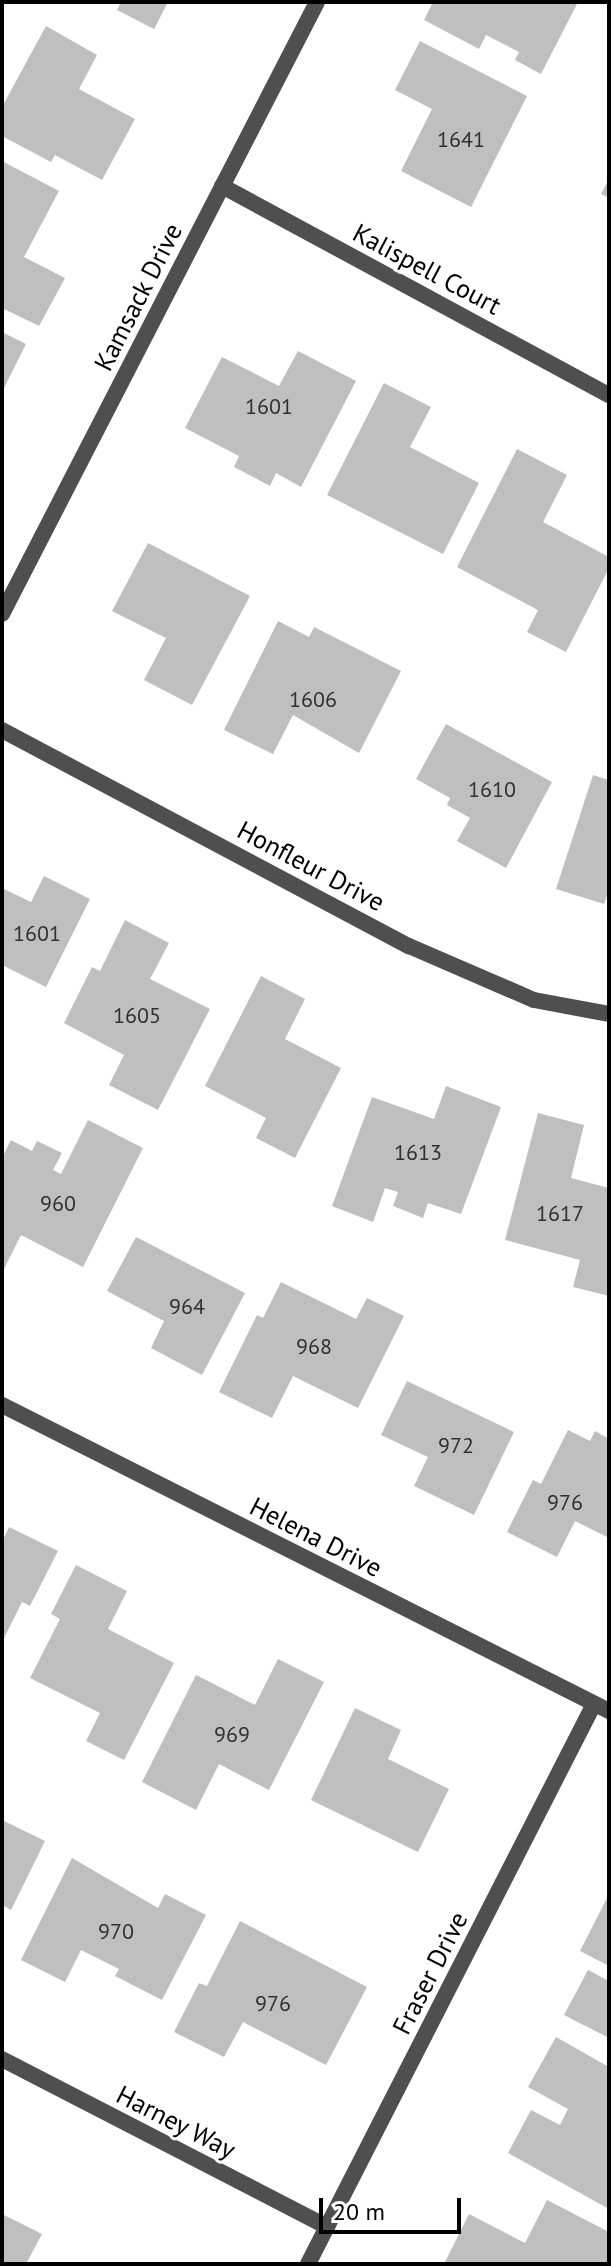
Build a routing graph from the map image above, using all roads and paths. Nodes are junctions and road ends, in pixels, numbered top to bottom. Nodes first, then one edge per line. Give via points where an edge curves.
1 (317, 2) edge
2 (222, 186) junction
3 (609, 395) edge
4 (2, 614) edge
5 (2, 730) edge
6 (609, 1014) edge
7 (2, 1405) edge
8 (601, 1708) edge
9 (2, 2059) edge
10 (327, 2227) junction
11 (308, 2264) edge

1 - 2 street, Kamsack Drive
2 - 3 street, Kalispell Court
2 - 4 street, Kamsack Drive
5 - 6 street, Honfleur Drive via 409,946 534,1000
7 - 8 street, Helena Drive
8 - 10 street, Fraser Drive
9 - 10 street, Harney Way
10 - 11 street, Fraser Drive

